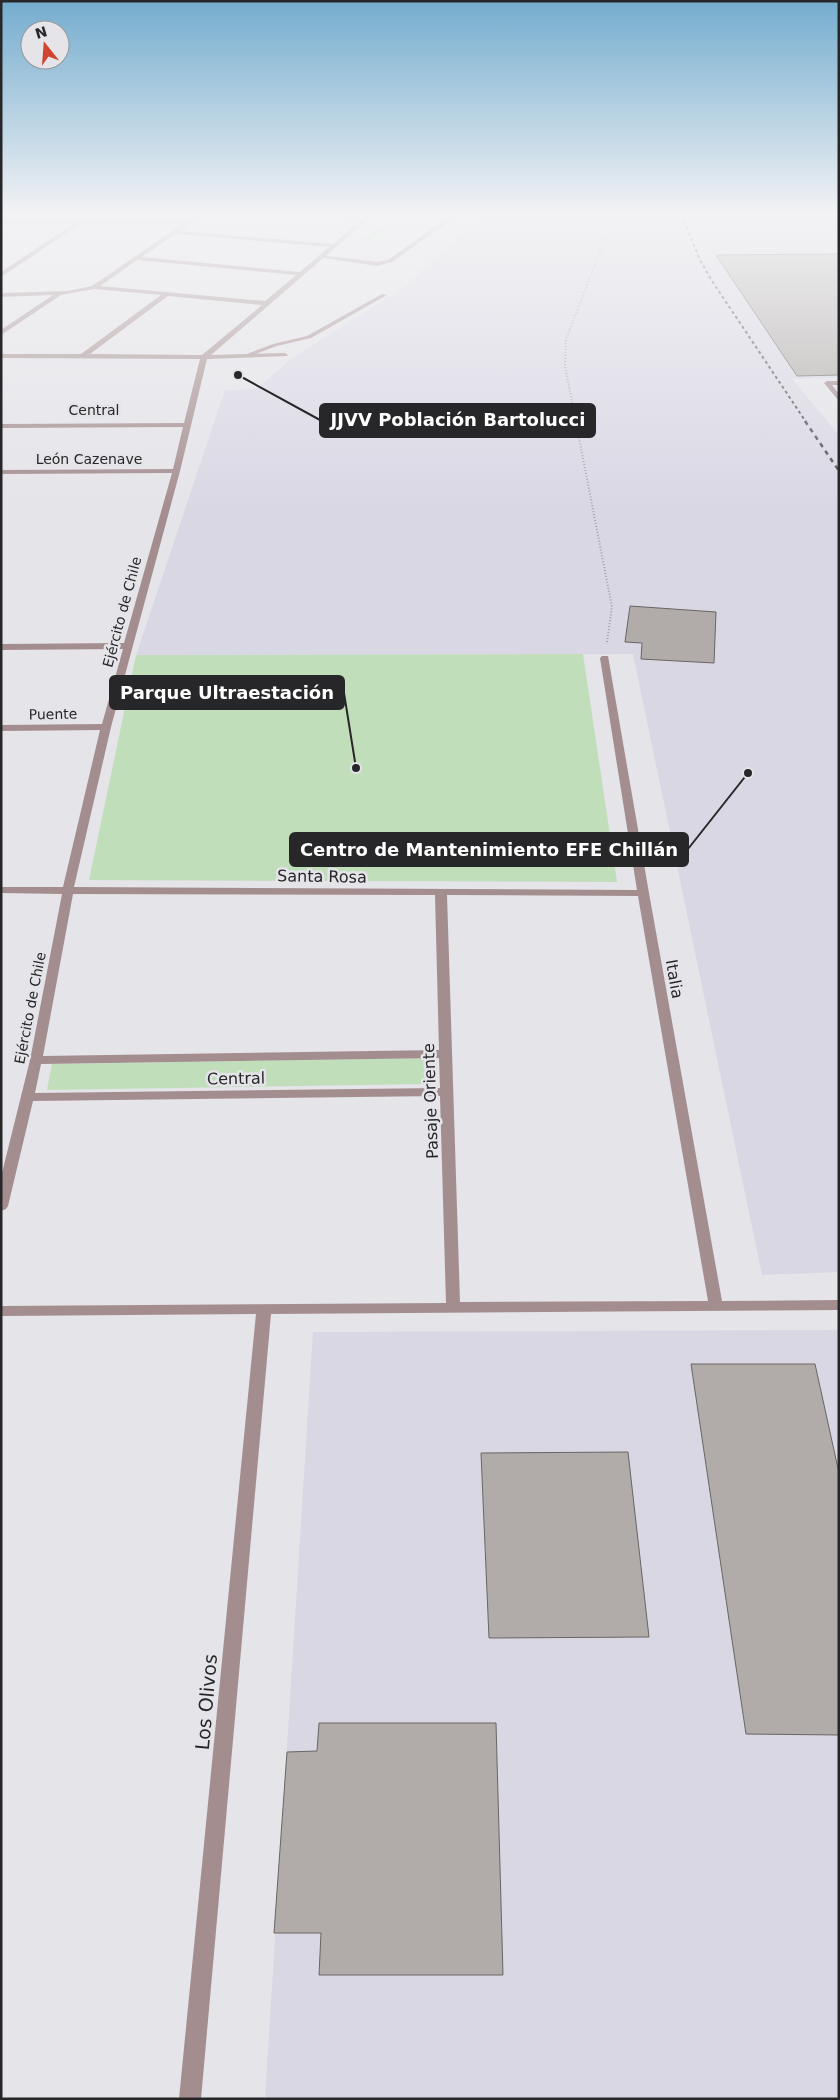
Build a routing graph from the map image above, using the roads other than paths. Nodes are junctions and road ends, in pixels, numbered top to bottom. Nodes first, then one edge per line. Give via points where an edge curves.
1 (29, 314) edge
2 (140, 314) edge
3 (253, 314) edge
4 (351, 314) edge
5 (2, 332) edge
6 (285, 354) dead end
7 (1, 356) edge
8 (82, 356) junction
9 (245, 356) junction
10 (204, 357) junction
11 (839, 383) edge
12 (839, 399) edge
13 (187, 425) junction
14 (1, 426) edge
15 (176, 471) junction
16 (1, 472) edge
17 (128, 646) junction
18 (1, 647) edge
19 (605, 658) road end
20 (106, 727) junction
21 (1, 728) edge
22 (1, 890) edge
23 (68, 890) junction
24 (643, 893) junction
25 (441, 894) junction
26 (445, 1054) junction
27 (36, 1060) junction
28 (446, 1092) junction
29 (27, 1097) junction
30 (1, 1206) edge
31 (839, 1305) edge
32 (716, 1306) junction
33 (453, 1308) junction
34 (264, 1309) junction
35 (1, 1311) edge
36 (190, 2099) edge

1 - 5 street
2 - 8 street
3 - 10 street
4 - 9 street via 309,338
6 - 9 street
7 - 8 street
8 - 10 street
9 - 10 street
10 - 13 street, Ejército de Chile
11 - 12 street via 827,383
13 - 14 street, Central
13 - 15 street, Ejército de Chile
15 - 16 street, León Cazenave
15 - 17 street, Ejército de Chile
17 - 18 street
17 - 20 street, Ejército de Chile
19 - 24 street, Italia
20 - 21 street, Puente
20 - 23 street, Ejército de Chile
22 - 23 street, Santa Rosa
23 - 25 street, Santa Rosa
23 - 27 street, Ejército de Chile
24 - 25 street, Santa Rosa
24 - 32 street, Italia
25 - 26 street, Pasaje Oriente
26 - 27 street, Central
26 - 28 street, Pasaje Oriente
27 - 29 street, Ejército de Chile
28 - 29 street, Central
28 - 33 street, Pasaje Oriente
29 - 30 street, Ejército de Chile
31 - 32 street
32 - 33 street
33 - 34 street
34 - 35 street
34 - 36 street, Los Olivos

